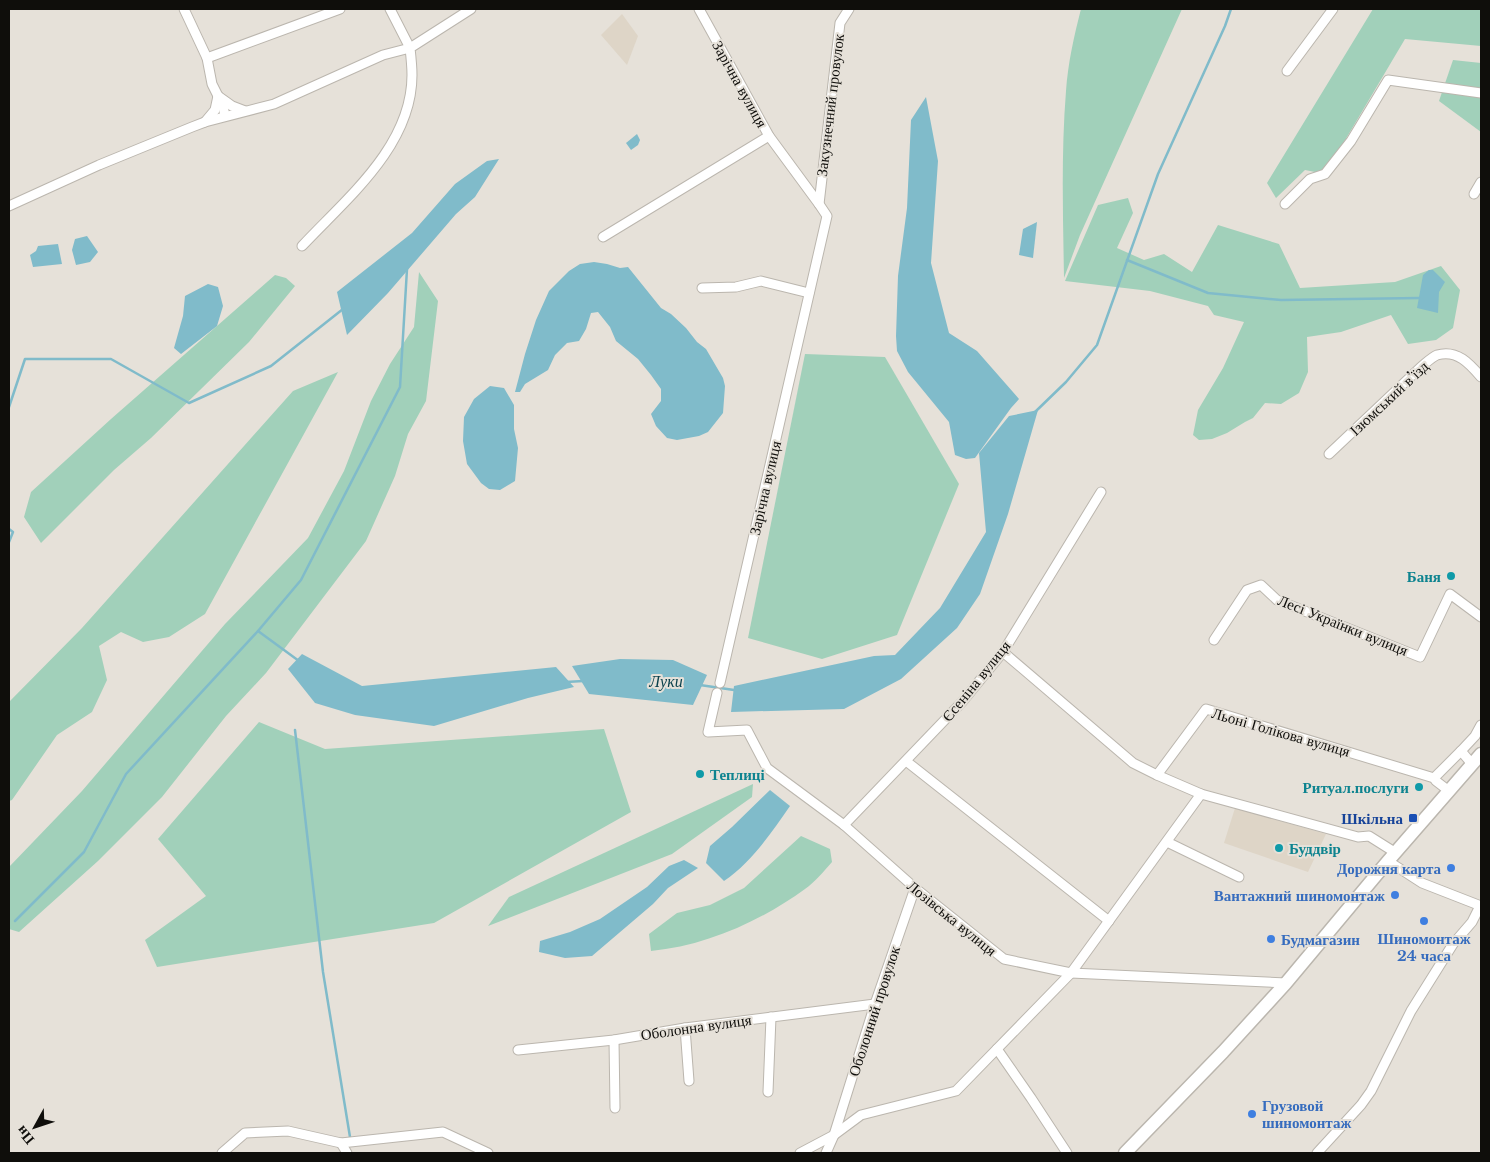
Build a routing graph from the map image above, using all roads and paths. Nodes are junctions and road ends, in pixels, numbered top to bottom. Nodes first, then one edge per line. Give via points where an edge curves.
1 (184, 9) edge
2 (340, 9) edge
3 (390, 9) edge
4 (471, 9) edge
5 (699, 9) edge
6 (849, 9) edge
7 (1333, 9) edge
8 (410, 48) junction
9 (207, 58) junction
10 (1288, 71) dead end
11 (1481, 93) edge
12 (218, 96) junction
13 (246, 111) junction
14 (225, 116) junction
15 (205, 122) junction
16 (769, 136) junction
17 (1481, 182) edge
18 (1474, 194) dead end
19 (819, 204) junction
20 (1285, 204) dead end
21 (9, 206) edge
22 (603, 237) dead end
23 (302, 246) dead end
24 (702, 288) dead end
25 (809, 293) junction
26 (1481, 377) edge
27 (1329, 454) dead end
28 (1101, 492) dead end
29 (1481, 617) edge
30 (1214, 640) dead end
31 (1003, 652) junction
32 (720, 683) dead end
33 (717, 693) dead end
34 (1481, 725) edge
35 (1461, 751) junction
36 (1481, 754) edge
37 (906, 761) junction
38 (1472, 764) junction
39 (1157, 775) junction
40 (1434, 778) junction
41 (1449, 791) junction
42 (1201, 794) junction
43 (844, 825) junction
44 (1167, 842) junction
45 (1392, 857) junction
46 (1240, 877) dead end
47 (914, 888) junction
48 (1481, 908) edge
49 (1109, 921) junction
50 (1072, 973) junction
51 (1286, 982) junction
52 (875, 1004) junction
53 (771, 1017) junction
54 (685, 1028) junction
55 (614, 1040) junction
56 (997, 1049) junction
57 (518, 1050) dead end
58 (689, 1081) dead end
59 (768, 1092) dead end
60 (614, 1108) dead end
61 (834, 1134) junction
62 (341, 1143) junction
63 (222, 1153) edge
64 (339, 1153) edge
65 (348, 1153) edge
66 (488, 1153) edge
67 (800, 1153) edge
68 (826, 1153) edge
69 (1067, 1153) edge
70 (1125, 1153) edge
71 (1317, 1153) edge

1 - 9 street
2 - 9 street
3 - 8 street
4 - 8 street
5 - 16 street, Зарічна вулиця
6 - 19 street, Закузнечний провулок via 840,23
7 - 10 street
8 - 13 street via 383,55 274,104
8 - 23 street via 410,97 394,141 374,169
9 - 12 street
11 - 20 street via 1388,80 1352,141 1325,174 1310,178
12 - 13 street
12 - 14 street
12 - 15 street via 215,110
13 - 14 street
14 - 15 street
15 - 21 street
16 - 19 street, Зарічна вулиця
16 - 22 street
17 - 18 street
19 - 25 street, Зарічна вулиця via 827,216
24 - 25 street via 736,287 762,281
25 - 32 street, Зарічна вулиця
26 - 27 street, Ізюмський в’їзд via 1469,362 1453,354 1436,355
28 - 31 street, Єсеніна вулиця
29 - 30 street, Лесі Українки вулиця via 1450,594 1420,657 1277,600 1261,585 1247,590
31 - 37 street, Єсеніна вулиця via 962,702
31 - 39 street via 1133,763
33 - 43 street, Лозівська вулиця via 708,732 747,730 767,768
34 - 35 street
35 - 38 street
35 - 40 street
36 - 38 highway
37 - 43 street, Єсеніна вулиця
37 - 49 street
38 - 41 highway
39 - 40 street, Льоні Голікова вулиця via 1206,709
39 - 42 street
40 - 41 street, Льоні Голікова вулиця
41 - 45 highway
42 - 44 street
42 - 45 street via 1358,837 1369,836
43 - 47 street, Лозівська вулиця
44 - 46 street
44 - 49 street
45 - 48 street via 1422,883
45 - 51 highway
47 - 50 street, Лозівська вулиця via 1004,959
47 - 52 street, Оболонний провулок
48 - 71 street via 1453,944 1416,1004 1371,1091
49 - 50 street
50 - 51 street, Лозівська вулиця
50 - 56 street
51 - 70 highway
52 - 53 street, Оболонна вулиця
52 - 61 street, Оболонний провулок
53 - 54 street, Оболонна вулиця
53 - 59 street
54 - 55 street, Оболонна вулиця
54 - 58 street
55 - 57 street, Оболонна вулиця
55 - 60 street
56 - 61 street via 956,1092 860,1115
56 - 69 street
61 - 67 street
61 - 68 street, Оболонний провулок
62 - 63 street via 288,1131 245,1133
62 - 64 street
62 - 65 street
62 - 66 street via 443,1132

